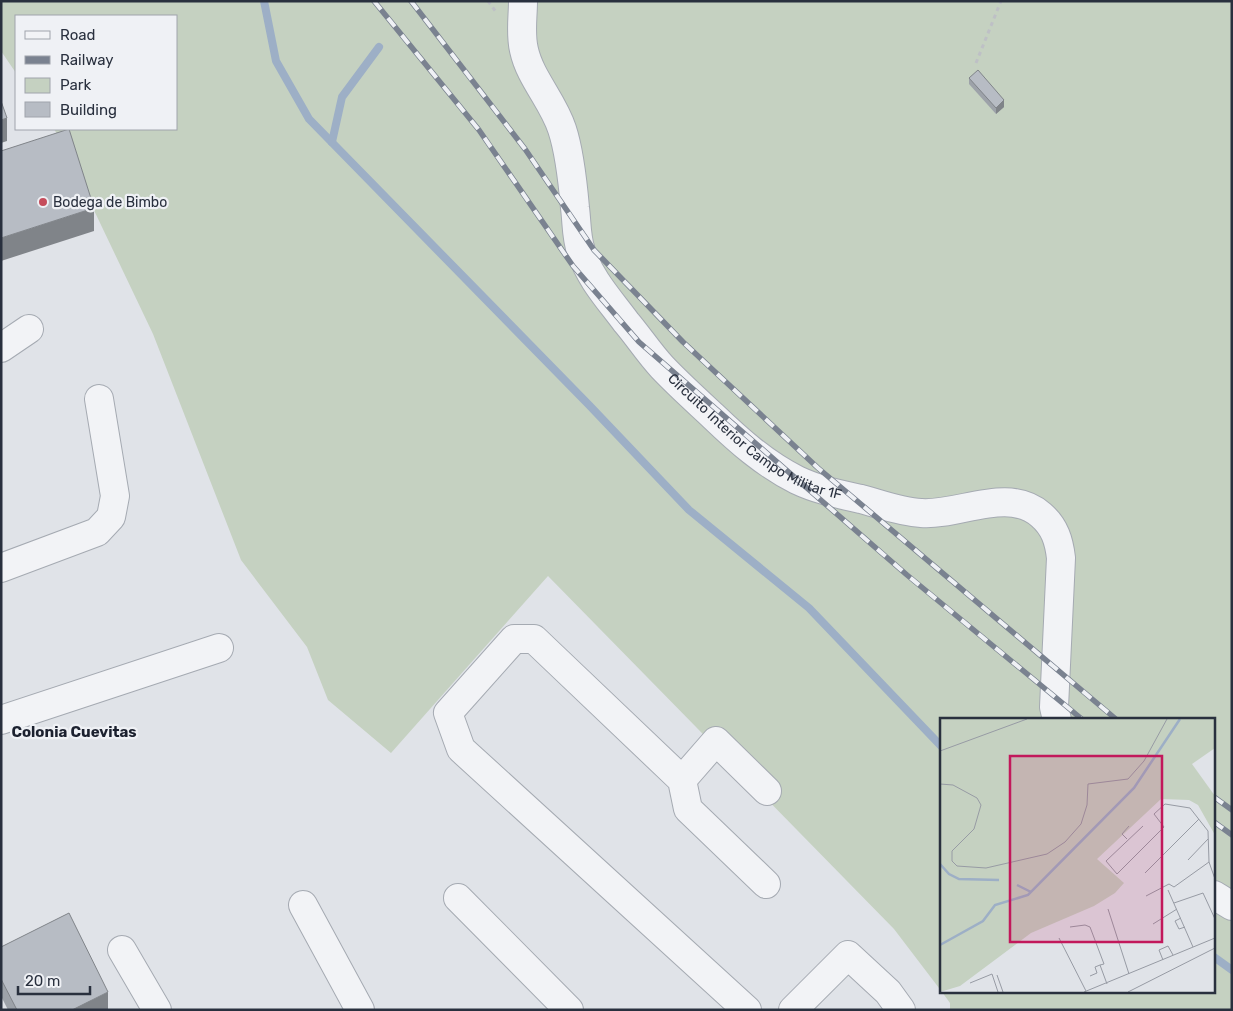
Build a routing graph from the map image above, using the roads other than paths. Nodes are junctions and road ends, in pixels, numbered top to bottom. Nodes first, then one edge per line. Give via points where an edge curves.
1 (523, 1) edge
2 (29, 329) dead end
3 (1, 348) edge
4 (99, 400) dead end
5 (1, 568) edge
6 (219, 648) dead end
7 (1056, 718) edge
8 (1, 720) edge
9 (682, 780) junction
10 (767, 791) dead end
11 (766, 884) dead end
12 (1216, 896) edge
13 (458, 898) dead end
14 (303, 904) dead end
15 (1232, 906) edge
16 (122, 950) dead end
17 (157, 1010) edge
18 (360, 1010) edge
19 (570, 1010) edge
20 (747, 1010) edge
21 (793, 1010) edge
22 (901, 1010) edge

1 - 7 street, Circuito Interior Campo Militar 1F via 524,51 562,130 576,228 586,265 594,281 660,365 685,390 747,448 780,471 817,488 923,513 1014,503 1026,506 1047,521 1057,538 1060,558
2 - 3 street
4 - 5 street via 115,496 111,517 97,532
6 - 8 street
9 - 10 street via 716,741
9 - 11 street via 688,809
9 - 20 street via 534,639 514,639 448,713 461,749
12 - 15 street
13 - 19 street
14 - 18 street
16 - 17 street
21 - 22 street via 848,955 888,992

